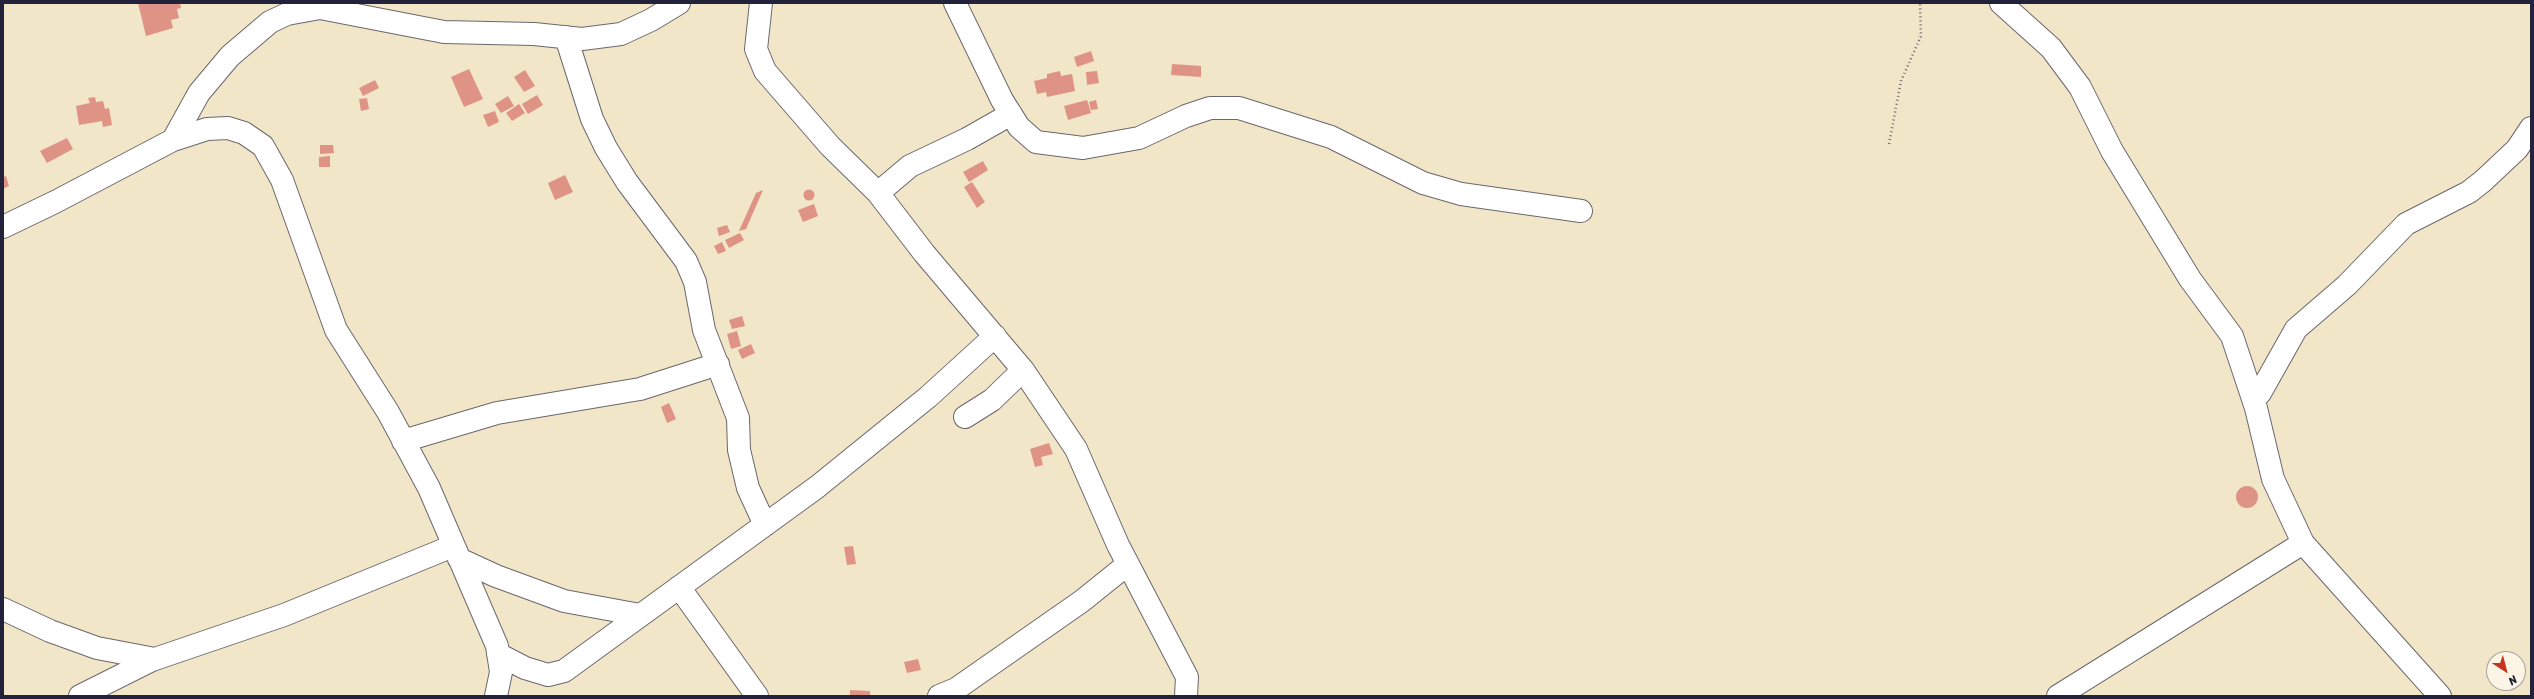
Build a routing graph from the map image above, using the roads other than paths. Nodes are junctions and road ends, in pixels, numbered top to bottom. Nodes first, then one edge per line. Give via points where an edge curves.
1 (679, 3) edge
2 (761, 3) edge
3 (955, 3) edge
4 (2002, 3) edge
5 (566, 37) junction
6 (1011, 114) junction
7 (2531, 128) edge
8 (173, 140) junction
9 (878, 193) junction
10 (1581, 210) dead end
11 (3, 227) edge
12 (995, 336) junction
13 (718, 364) junction
14 (1023, 370) junction
15 (2260, 393) dead end
16 (965, 417) dead end
17 (403, 440) junction
18 (765, 526) junction
19 (2303, 543) junction
20 (456, 553) junction
21 (1128, 564) junction
22 (679, 587) junction
23 (3, 609) edge
24 (640, 615) junction
25 (498, 654) junction
26 (155, 659) junction
27 (92, 693) edge
28 (496, 696) edge
29 (757, 696) edge
30 (939, 696) edge
31 (1186, 696) edge
32 (2058, 696) edge
33 (2440, 696) edge

1 - 5 street via 622,34 582,39
2 - 9 street via 756,49 765,71 830,146
3 - 6 street
4 - 19 street via 2051,48 2080,87 2112,151 2190,279 2232,336 2256,408 2273,480
5 - 8 street via 444,32 320,8 287,14 270,22 230,56 199,93
5 - 13 street via 592,119 606,148 627,182 686,261 695,282 704,330
6 - 9 street via 967,139 910,166
6 - 10 street via 1019,127 1036,142 1082,148 1139,138 1210,108 1239,108 1331,137 1423,183 1461,194
7 - 15 street via 2517,149 2483,181 2469,192 2406,224 2347,286 2296,329
8 - 11 street
8 - 17 street via 207,129 228,128 244,133 263,146 282,180 336,330
9 - 12 street via 924,254
12 - 14 street
12 - 18 street via 928,397
13 - 17 street via 640,389 497,413
13 - 18 street via 738,418 739,450 748,488
14 - 16 street via 992,400
14 - 21 street via 1076,449
17 - 20 street via 429,488
18 - 22 street
19 - 32 street
19 - 33 street
20 - 24 street via 503,579 564,601
20 - 25 street via 497,646
20 - 26 street
21 - 30 street via 1082,601 956,689
21 - 31 street via 1187,677
22 - 24 street
22 - 29 street
23 - 26 street via 50,631 97,648
24 - 25 street via 564,671 548,675 524,668
25 - 28 street via 501,672
26 - 27 street

